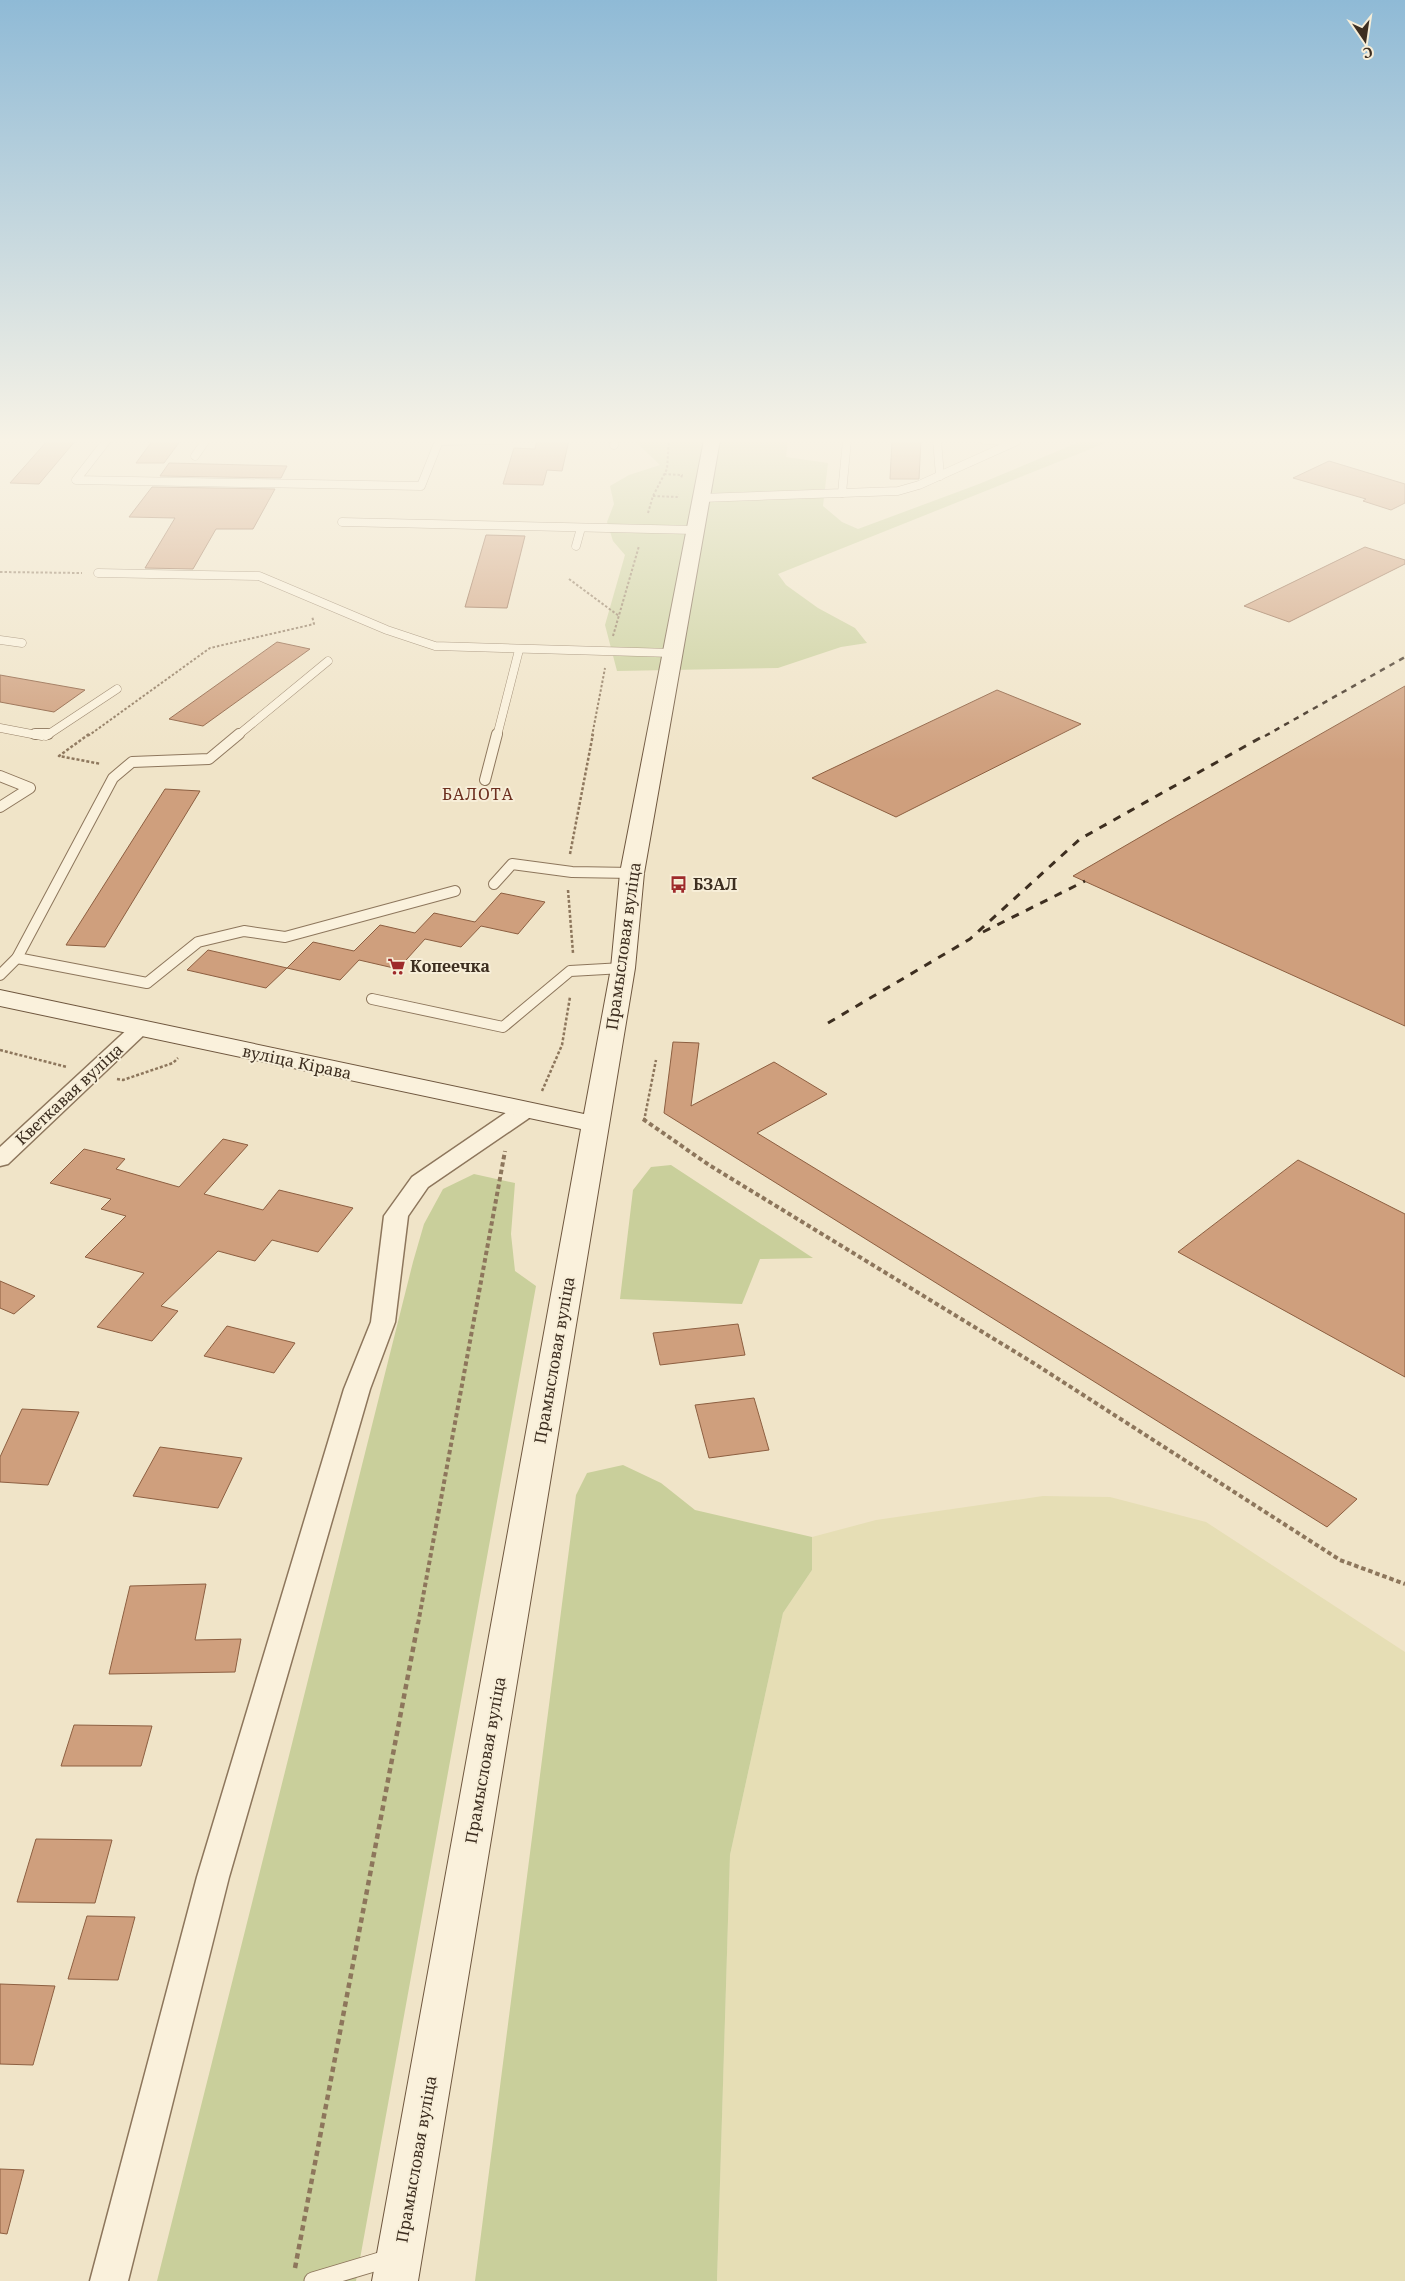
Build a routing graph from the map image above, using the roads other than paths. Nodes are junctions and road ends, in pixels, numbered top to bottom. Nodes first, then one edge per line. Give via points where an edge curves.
1 (692, 546) edge
2 (98, 573) road end
3 (0, 640) edge
4 (22, 643) dead end
5 (519, 650) junction
6 (672, 653) junction
7 (328, 661) dead end
8 (117, 689) dead end
9 (0, 728) edge
10 (0, 776) edge
11 (486, 780) dead end
12 (0, 807) edge
13 (632, 873) junction
14 (494, 884) dead end
15 (455, 891) dead end
16 (17, 958) junction
17 (623, 968) junction
18 (0, 975) edge
19 (0, 998) edge
20 (372, 999) dead end
21 (139, 1029) junction
22 (528, 1112) junction
23 (594, 1124) junction
24 (0, 1159) edge
25 (398, 2268) edge
26 (109, 2281) edge
27 (313, 2281) edge

1 - 6 main road, Прамысловая вуліца
2 - 5 lane via 259,576 387,630 435,646
3 - 4 lane
5 - 6 lane
5 - 11 lane
6 - 13 main road, Прамысловая вуліца
7 - 16 lane via 210,759 132,762 113,778
8 - 9 lane via 45,736
10 - 12 lane via 30,788
13 - 14 lane via 567,871 512,864
13 - 17 main road, Прамысловая вуліца
15 - 16 lane via 286,937 244,930 198,942 148,983
16 - 18 lane
17 - 20 lane via 570,971 503,1027
17 - 23 main road, Прамысловая вуліца
19 - 21 main road, вуліца Кірава
21 - 22 main road, вуліца Кірава
21 - 24 street, Кветкавая вуліца
22 - 23 main road, вуліца Кірава
22 - 26 street via 420,1182 396,1216 383,1322 357,1389 213,1877
23 - 25 main road, Прамысловая вуліца
25 - 27 lane

